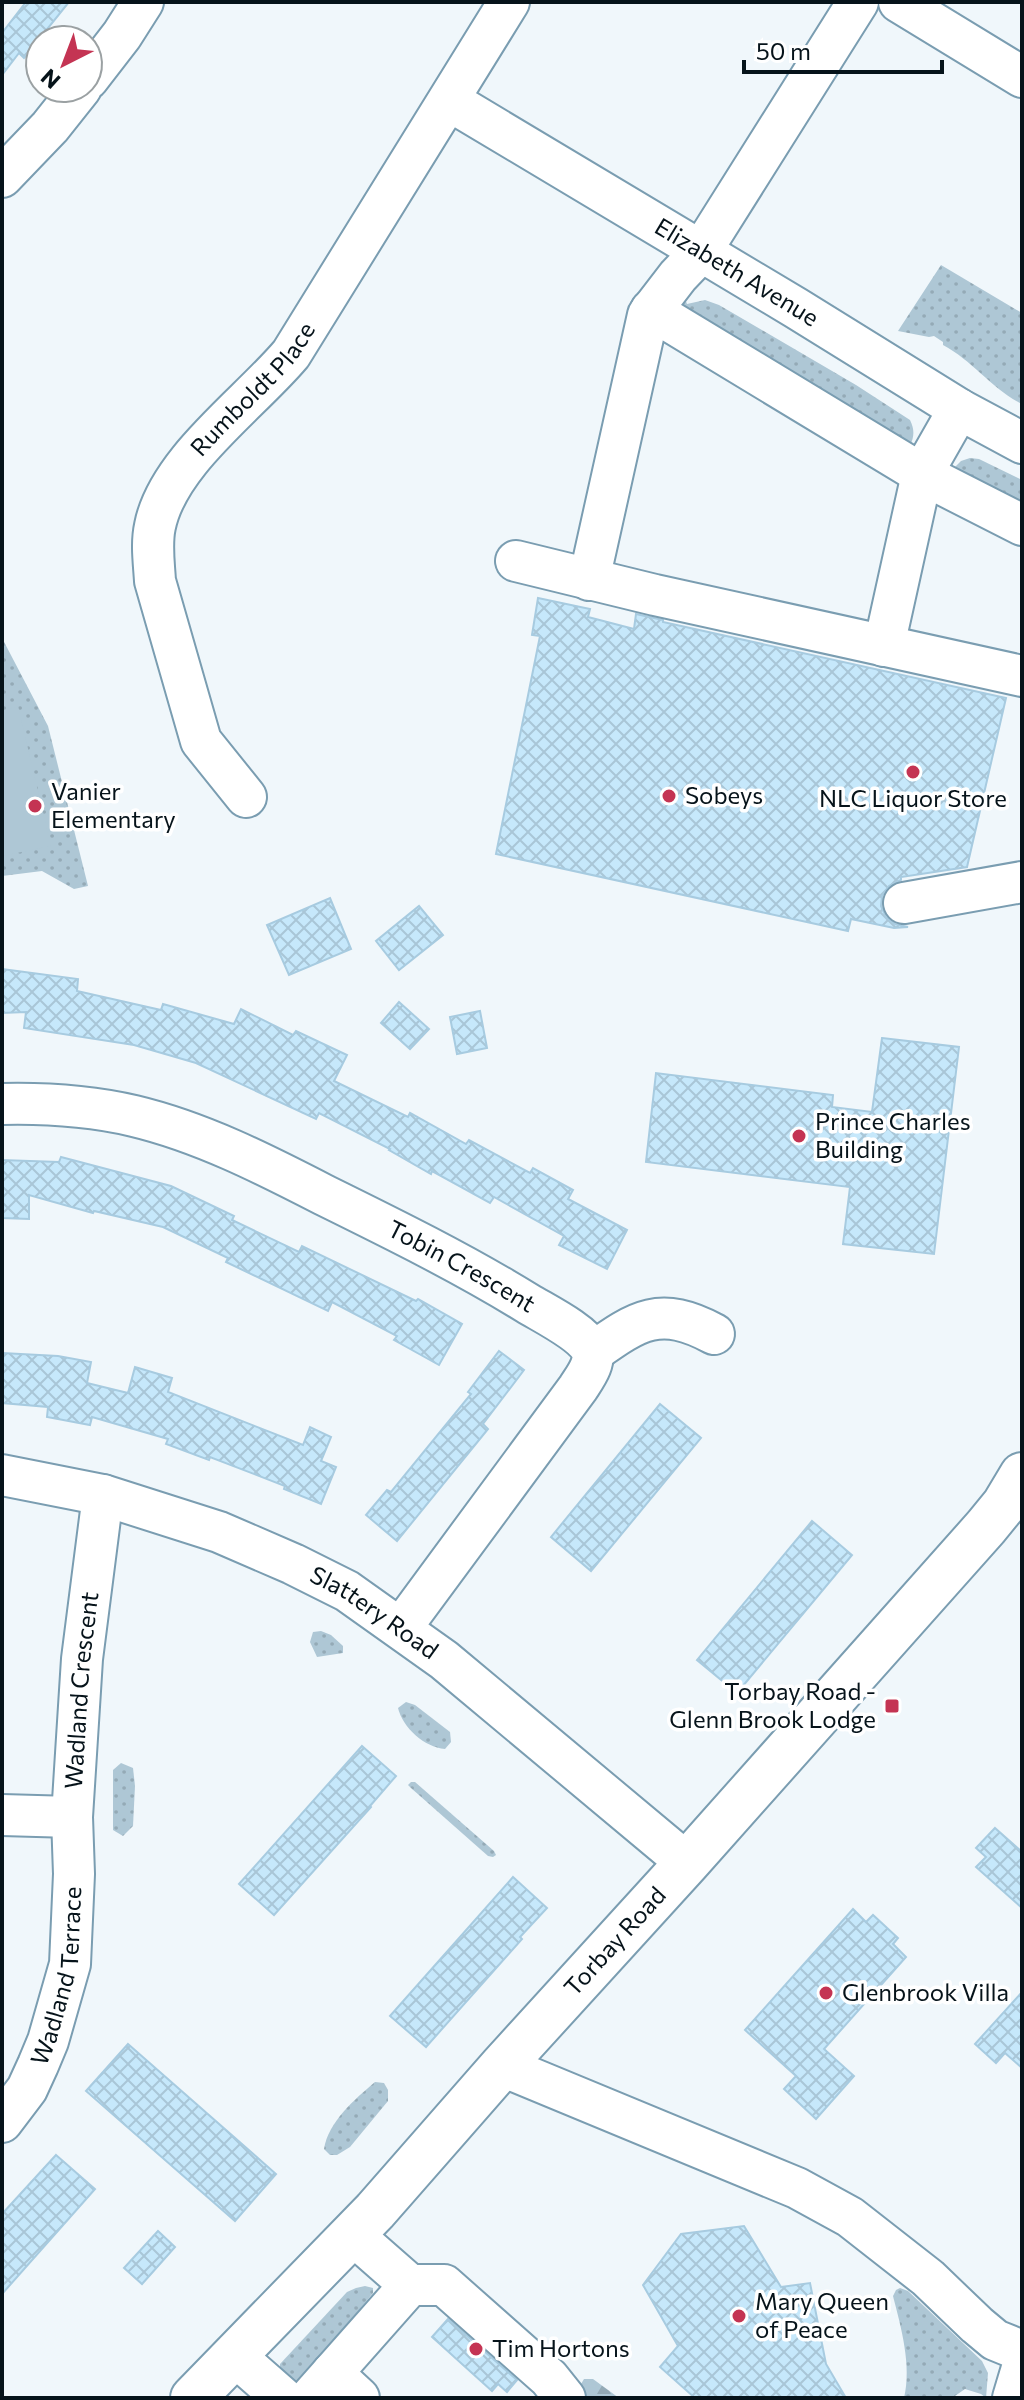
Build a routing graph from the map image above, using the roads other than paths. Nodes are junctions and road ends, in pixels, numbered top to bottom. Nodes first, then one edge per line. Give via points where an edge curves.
1 (143, 2) edge
2 (509, 2) edge
3 (858, 2) edge
4 (899, 2) edge
5 (104, 58) edge
6 (1022, 77) edge
7 (450, 101) junction
8 (68, 104) edge
9 (2, 177) edge
10 (700, 253) junction
11 (651, 310) junction
12 (959, 409) junction
13 (1022, 443) edge
14 (922, 474) junction
15 (1022, 525) edge
16 (516, 561) dead end
17 (589, 580) junction
18 (884, 646) junction
19 (1022, 676) edge
20 (246, 797) dead end
21 (1022, 882) edge
22 (904, 903) dead end
23 (2, 1104) edge
24 (714, 1334) dead end
25 (593, 1352) junction
26 (2, 1475) edge
27 (1022, 1475) edge
28 (103, 1495) junction
29 (401, 1628) junction
30 (2, 1815) edge
31 (72, 1817) junction
32 (687, 1863) junction
33 (502, 2066) junction
34 (2, 2122) edge
35 (353, 2235) junction
36 (410, 2285) junction
37 (1022, 2351) edge
38 (235, 2356) junction
39 (1022, 2368) edge
40 (334, 2390) edge
41 (563, 2397) edge
42 (193, 2398) edge
43 (283, 2398) edge
44 (1013, 2398) edge

1 - 5 street
2 - 7 street, Rumboldt Place
3 - 10 street
4 - 6 street
7 - 10 street, Elizabeth Avenue
7 - 20 street, Rumboldt Place via 291,354 180,472 164,497 155,527 155,581 201,741
8 - 9 street
10 - 11 street
10 - 12 street, Elizabeth Avenue
11 - 14 street
11 - 17 street
12 - 13 street, Elizabeth Avenue
12 - 14 street
14 - 15 street
14 - 18 street
16 - 17 street
17 - 18 street
18 - 19 street
21 - 22 street
23 - 25 street, Tobin Crescent via 84,1107 135,1116 235,1151 470,1268 557,1321
24 - 25 street via 663,1317 643,1321
25 - 29 street via 578,1388
26 - 28 street, Slattery Road
27 - 32 main road, Torbay Road via 986,1527
28 - 29 street, Slattery Road via 219,1532 293,1564 347,1591
28 - 31 street, Wadland Crescent via 82,1659
29 - 32 street, Slattery Road
30 - 31 street, Wadland Crescent
31 - 34 street, Wadland Terrace via 70,1967 38,2065
32 - 33 main road, Torbay Road
33 - 35 main road, Torbay Road
33 - 37 street via 797,2188 850,2217 995,2340
35 - 36 street
35 - 38 main road, Torbay Road
36 - 40 street via 364,2339
36 - 41 street via 444,2285 549,2378
38 - 42 main road, Torbay Road
38 - 43 street
39 - 44 street

